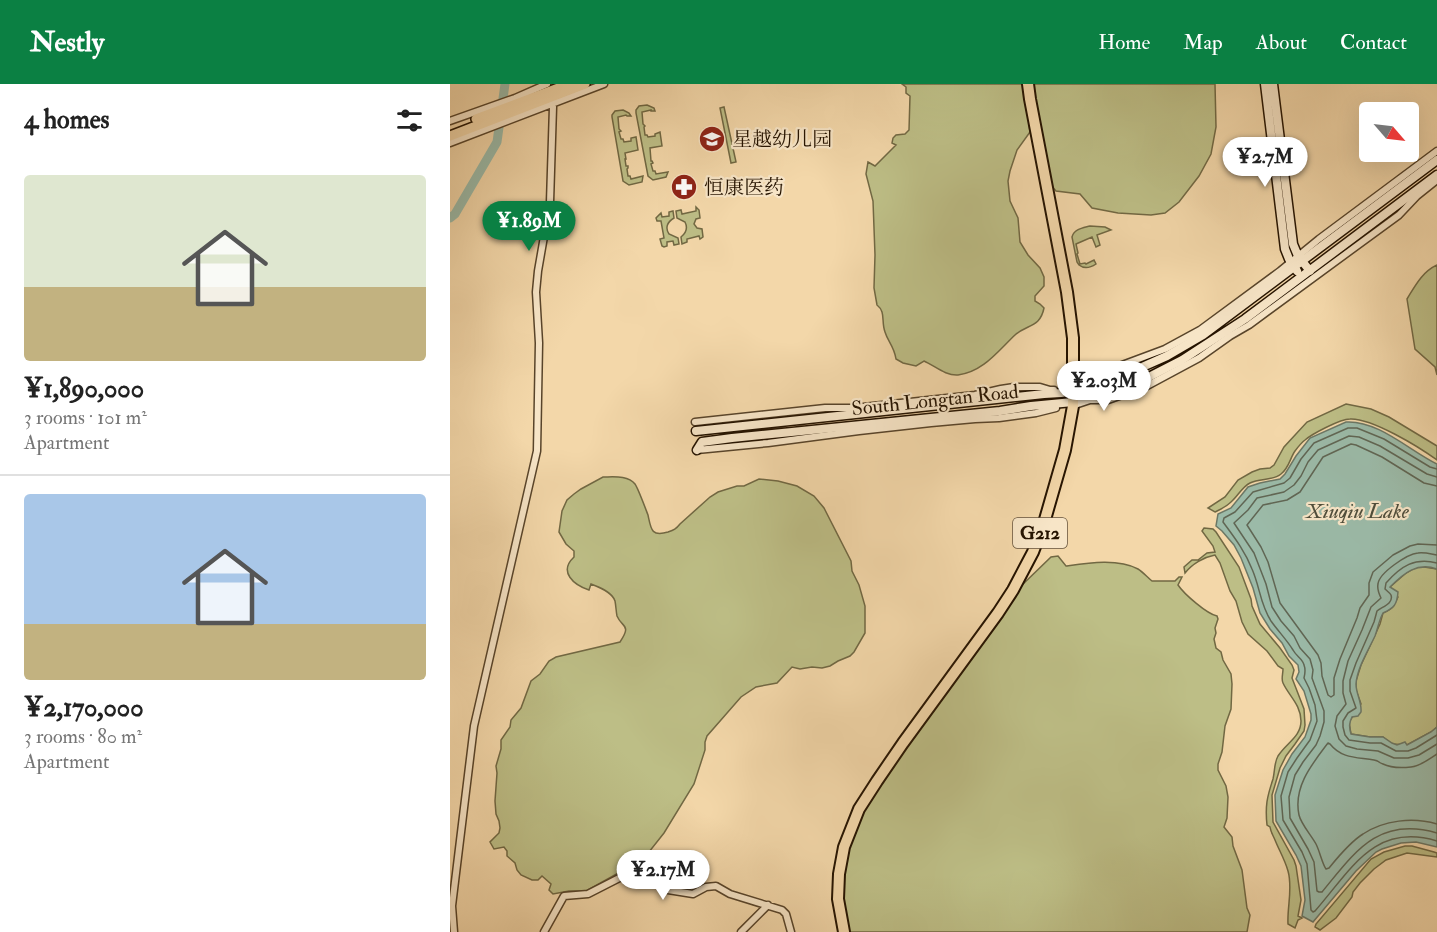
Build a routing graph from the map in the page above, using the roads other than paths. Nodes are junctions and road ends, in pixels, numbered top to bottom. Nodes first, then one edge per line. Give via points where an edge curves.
1 (547, 84) edge
2 (585, 84) edge
3 (604, 84) edge
4 (1028, 84) edge
5 (1265, 84) edge
6 (1273, 84) edge
7 (572, 90) edge
8 (552, 101) junction
9 (513, 109) junction
10 (482, 120) junction
11 (450, 121) edge
12 (450, 129) edge
13 (450, 135) edge
14 (450, 143) edge
15 (1437, 151) edge
16 (1437, 160) edge
17 (1437, 175) edge
18 (1437, 180) edge
19 (1388, 198) junction
20 (1395, 208) junction
21 (1297, 262) junction
22 (1310, 271) junction
23 (1302, 277) junction
24 (1115, 378) junction
25 (1134, 383) junction
26 (1145, 387) junction
27 (1118, 388) junction
28 (1029, 396) junction
29 (1073, 396) junction
30 (1030, 406) junction
31 (857, 411) junction
32 (695, 427) dead end
33 (697, 450) joint
34 (768, 905) junction
35 (454, 932) edge
36 (544, 932) edge
37 (741, 932) edge
38 (791, 932) edge
39 (843, 932) edge

1 - 9 street
2 - 7 main road
3 - 7 street
4 - 29 highway, G212 via 1069,303
5 - 21 main road via 1285,249
6 - 21 main road
7 - 8 main road
7 - 9 main road
8 - 9 main road
8 - 35 street via 550,202 536,292 537,451 474,726 452,906
9 - 10 main road
9 - 10 street
10 - 11 street
10 - 12 main road
10 - 13 main road
10 - 14 street
15 - 21 street via 1318,239
16 - 19 main road, South Longtan Road
17 - 20 main road, South Longtan Road
18 - 26 street via 1399,215 1249,325
19 - 20 main road
19 - 21 main road, South Longtan Road
20 - 22 main road, South Longtan Road
21 - 22 main road
21 - 23 main road
21 - 24 main road, South Longtan Road via 1189,344
21 - 29 street via 1187,338 1106,371
22 - 23 main road, South Longtan Road
23 - 25 main road, South Longtan Road via 1196,352
24 - 27 main road
24 - 29 main road, South Longtan Road via 1084,386
25 - 26 main road
25 - 27 main road, South Longtan Road
26 - 29 street via 1108,400
27 - 29 main road, South Longtan Road
28 - 29 main road, South Longtan Road
28 - 30 main road
28 - 31 main road, South Longtan Road
29 - 30 main road, South Longtan Road
29 - 31 street via 1062,389 1001,389
29 - 33 street via 1036,413
29 - 39 highway, G212 via 1065,450 1033,552 998,613 859,809 844,847 839,874
30 - 33 main road, South Longtan Road via 732,438 702,442
31 - 32 main road, South Longtan Road via 767,423
34 - 36 street via 716,886 693,894 668,890 633,871 588,894 564,896
34 - 37 street
34 - 38 street via 786,914

